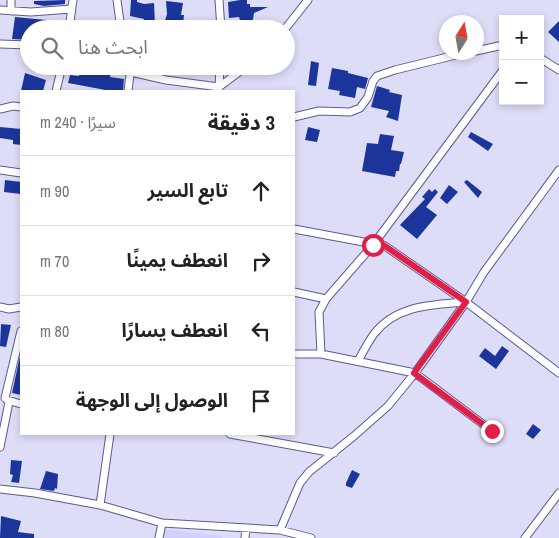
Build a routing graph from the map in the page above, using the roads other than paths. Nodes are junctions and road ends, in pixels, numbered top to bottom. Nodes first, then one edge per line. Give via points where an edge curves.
1 (11, 0) edge
2 (73, 0) edge
3 (117, 0) edge
4 (219, 0) edge
5 (308, 0) edge
6 (71, 9) junction
7 (0, 10) edge
8 (11, 11) junction
9 (70, 20) edge
10 (120, 20) edge
11 (220, 20) edge
12 (292, 20) edge
13 (0, 44) edge
14 (20, 45) edge
15 (499, 46) edge
16 (484, 49) edge
17 (439, 59) edge
18 (543, 60) edge
19 (559, 70) edge
20 (60, 75) edge
21 (130, 75) edge
22 (150, 75) edge
23 (220, 75) edge
24 (236, 75) edge
25 (499, 75) edge
26 (219, 89) edge
27 (56, 90) edge
28 (128, 90) edge
29 (20, 107) edge
30 (0, 109) edge
31 (295, 117) edge
32 (0, 170) edge
33 (559, 170) edge
34 (20, 173) edge
35 (295, 229) edge
36 (373, 245) junction
37 (295, 292) edge
38 (326, 299) junction
39 (466, 302) junction
40 (0, 307) edge
41 (20, 307) edge
42 (20, 334) edge
43 (295, 354) edge
44 (321, 354) junction
45 (358, 361) junction
46 (559, 372) edge
47 (414, 373) junction
48 (5, 399) edge
49 (20, 404) edge
50 (492, 431) dead end
51 (110, 435) edge
52 (243, 435) edge
53 (0, 447) edge
54 (334, 453) junction
55 (0, 488) edge
56 (559, 493) edge
57 (100, 505) junction
58 (162, 523) junction
59 (246, 529) junction
60 (280, 530) junction
61 (160, 538) edge
62 (245, 538) edge
63 (311, 538) edge
64 (526, 538) edge

1 - 8 street
2 - 6 street
3 - 10 street
4 - 11 street
5 - 12 street
6 - 8 street
6 - 9 street
7 - 8 street
13 - 14 street
15 - 16 street
17 - 31 street via 377,76 360,108 350,112 319,111
18 - 19 street
20 - 27 street
21 - 28 street
22 - 26 street
23 - 26 street
24 - 26 street
25 - 36 street
29 - 30 street
32 - 34 street
33 - 39 street via 484,272
35 - 36 street
36 - 38 street
36 - 39 street via 385,246
37 - 38 street
38 - 44 street via 319,312
39 - 45 street via 418,306 392,317 375,333
39 - 46 street
39 - 47 street
40 - 41 street
42 - 48 street
43 - 44 street
44 - 45 street
45 - 47 street
47 - 50 street
47 - 54 street via 388,406
48 - 49 street
48 - 53 street
51 - 57 street
52 - 54 street
54 - 60 street via 315,465 300,483
55 - 57 street
56 - 64 street
57 - 58 street
58 - 59 street
58 - 61 street
59 - 60 street
59 - 62 street
60 - 63 street

